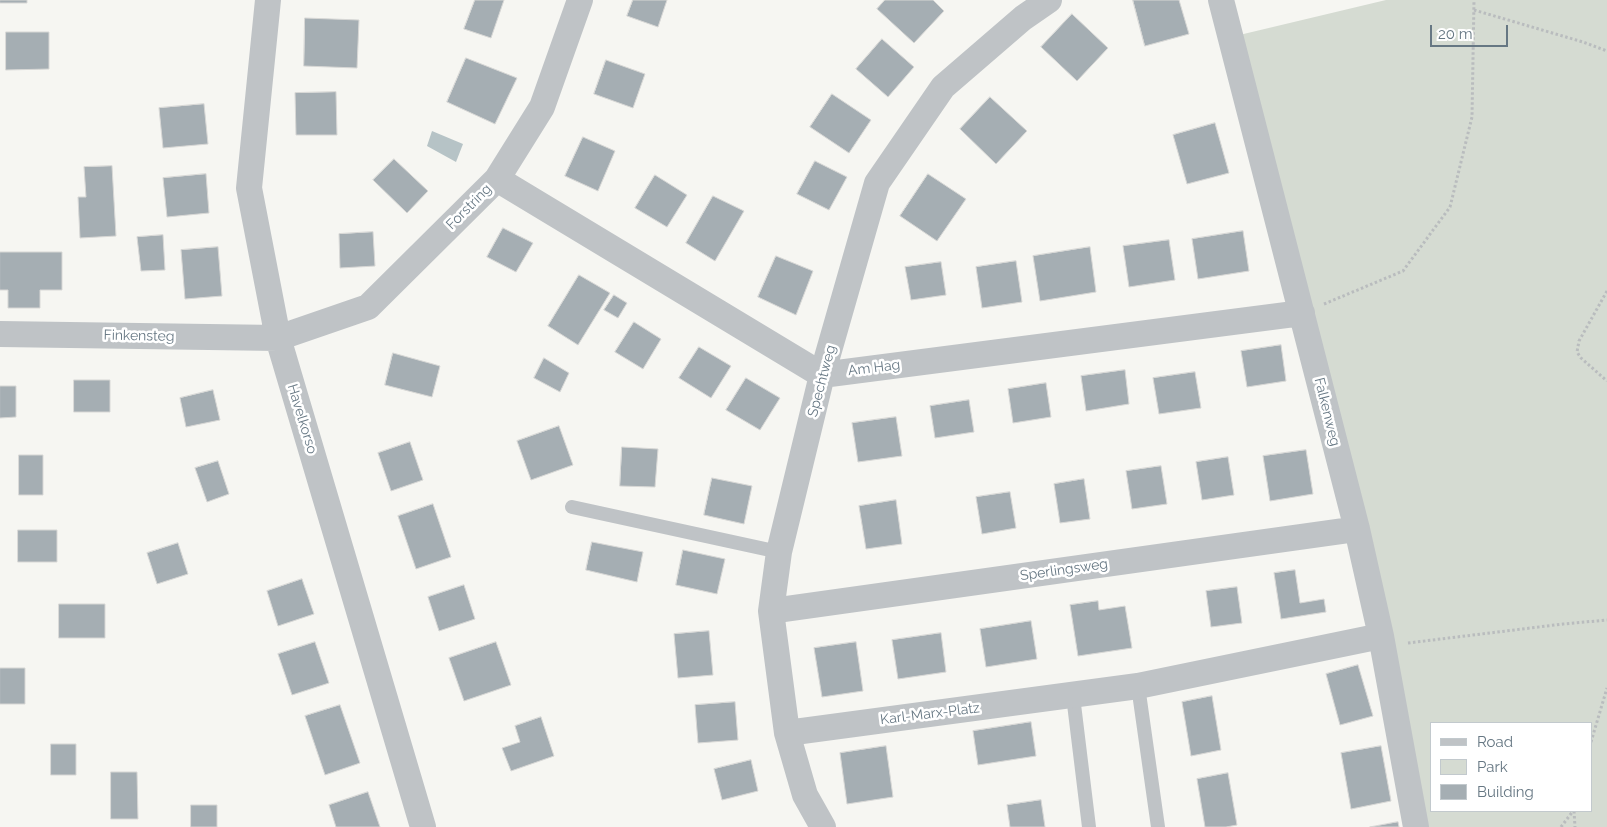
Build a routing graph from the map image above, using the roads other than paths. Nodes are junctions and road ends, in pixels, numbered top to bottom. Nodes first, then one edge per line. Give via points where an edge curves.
1 (268, 0) edge
2 (580, 0) edge
3 (1049, 0) edge
4 (1221, 0) edge
5 (497, 179) junction
6 (1302, 313) junction
7 (0, 334) edge
8 (278, 338) junction
9 (822, 375) junction
10 (572, 507) dead end
11 (1357, 529) junction
12 (779, 552) junction
13 (771, 611) junction
14 (1382, 642) junction
15 (1138, 686) junction
16 (1073, 696) junction
17 (786, 733) junction
18 (423, 827) edge
19 (823, 827) edge
20 (1089, 827) edge
21 (1158, 827) edge
22 (1416, 827) edge

1 - 8 street, Havelkorso via 249,188
2 - 5 street, Forstring via 542,107
3 - 9 street, Spechtweg via 1022,18 943,87 877,183
4 - 6 street, Falkenweg
5 - 8 street, Forstring via 368,307
5 - 9 street
6 - 9 street, Am Hag
6 - 11 street, Falkenweg
7 - 8 street, Finkensteg
8 - 18 street, Havelkorso
9 - 12 street, Spechtweg
10 - 12 lane
11 - 13 street, Sperlingsweg
11 - 14 street, Falkenweg
12 - 13 street, Spechtweg
13 - 17 street, Spechtweg
14 - 15 street, Karl-Marx-Platz
14 - 22 street, Falkenweg
15 - 16 street, Karl-Marx-Platz
15 - 21 lane
16 - 17 street, Karl-Marx-Platz
16 - 20 lane
17 - 19 street, Spechtweg via 805,796

